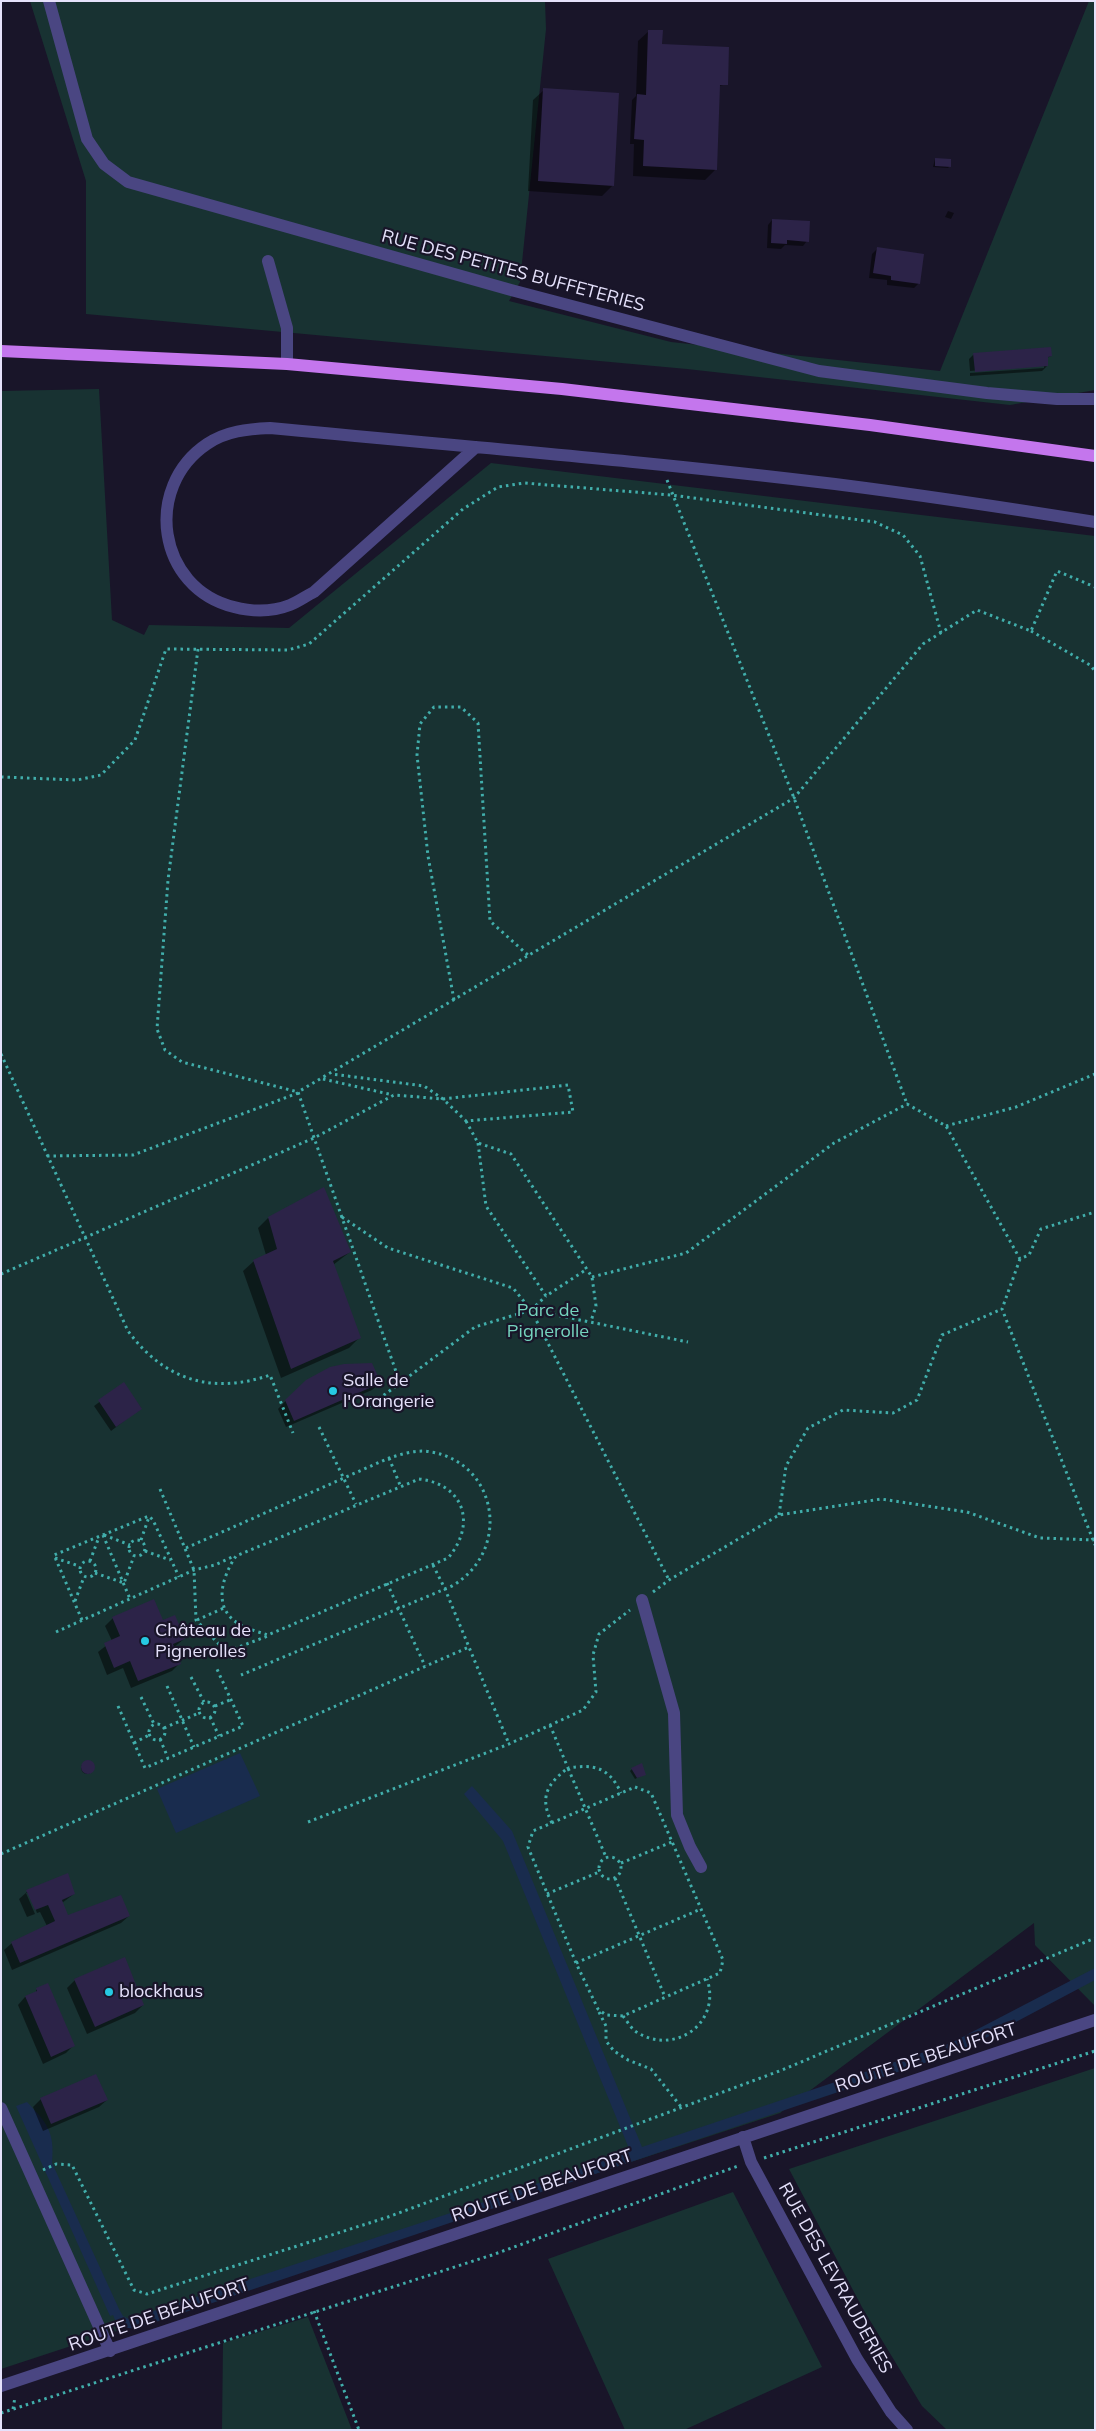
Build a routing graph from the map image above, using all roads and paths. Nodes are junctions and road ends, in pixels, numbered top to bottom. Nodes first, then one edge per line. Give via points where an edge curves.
1 (49, 1) edge
2 (268, 261) dead end
3 (1, 351) edge
4 (287, 364) junction
5 (1095, 399) edge
6 (476, 447) junction
7 (1095, 456) edge
8 (662, 465) junction
9 (672, 496) junction
10 (1095, 522) edge
11 (1095, 587) edge
12 (1032, 631) junction
13 (941, 633) junction
14 (198, 649) junction
15 (1095, 671) edge
16 (1, 777) edge
17 (794, 798) junction
18 (529, 956) junction
19 (454, 1000) junction
20 (1, 1054) edge
21 (331, 1074) junction
22 (1095, 1074) edge
23 (323, 1078) junction
24 (298, 1092) junction
25 (394, 1095) junction
26 (443, 1099) junction
27 (907, 1104) junction
28 (466, 1121) junction
29 (946, 1126) junction
30 (314, 1138) junction
31 (478, 1143) junction
32 (47, 1156) junction
33 (1095, 1212) edge
34 (342, 1217) junction
35 (84, 1239) junction
36 (1020, 1259) junction
37 (587, 1269) junction
38 (1, 1274) edge
39 (592, 1277) junction
40 (546, 1296) junction
41 (1002, 1309) junction
42 (531, 1310) junction
43 (591, 1321) junction
44 (688, 1342) dead end
45 (400, 1383) junction
46 (368, 1407) dead end
47 (320, 1427) dead end
48 (293, 1433) dead end
49 (389, 1458) junction
50 (343, 1478) junction
51 (400, 1485) junction
52 (160, 1489) dead end
53 (356, 1504) junction
54 (779, 1515) junction
55 (149, 1516) junction
56 (102, 1535) junction
57 (1094, 1539) edge
58 (141, 1540) junction
59 (130, 1545) junction
60 (1095, 1545) edge
61 (186, 1548) junction
62 (145, 1551) junction
63 (134, 1556) junction
64 (236, 1556) junction
65 (56, 1558) junction
66 (170, 1560) junction
67 (90, 1561) junction
68 (433, 1565) junction
69 (80, 1566) junction
70 (194, 1570) junction
71 (96, 1573) junction
72 (84, 1577) junction
73 (179, 1577) junction
74 (669, 1580) junction
75 (124, 1583) junction
76 (387, 1583) junction
77 (445, 1589) junction
78 (130, 1598) junction
79 (642, 1600) junction
80 (74, 1602) junction
81 (224, 1608) junction
82 (400, 1608) junction
83 (82, 1620) junction
84 (196, 1620) junction
85 (56, 1632) dead end
86 (268, 1635) junction
87 (469, 1647) junction
88 (228, 1651) junction
89 (234, 1660) dead end
90 (425, 1666) junction
91 (216, 1667) dead end
92 (241, 1675) dead end
93 (192, 1677) dead end
94 (168, 1686) dead end
95 (141, 1697) dead end
96 (230, 1700) junction
97 (204, 1702) junction
98 (118, 1706) dead end
99 (215, 1706) junction
100 (200, 1713) junction
101 (210, 1717) junction
102 (181, 1721) junction
103 (154, 1724) junction
104 (550, 1725) junction
105 (164, 1728) junction
106 (149, 1735) junction
107 (218, 1736) junction
108 (160, 1739) junction
109 (134, 1743) junction
110 (509, 1744) junction
111 (194, 1747) junction
112 (168, 1758) junction
113 (568, 1768) junction
114 (621, 1793) junction
115 (585, 1808) junction
116 (308, 1822) dead end
117 (552, 1823) junction
118 (672, 1842) junction
119 (1, 1854) edge
120 (606, 1857) junction
121 (621, 1863) junction
122 (701, 1867) dead end
123 (600, 1872) junction
124 (615, 1878) junction
125 (547, 1894) junction
126 (701, 1909) junction
127 (639, 1936) junction
128 (1095, 1938) edge
129 (576, 1963) junction
130 (707, 1979) junction
131 (665, 1997) junction
132 (598, 2009) junction
133 (623, 2016) junction
134 (1095, 2020) edge
135 (1095, 2051) edge
136 (1, 2108) edge
137 (682, 2108) junction
138 (743, 2137) junction
139 (758, 2159) dead end
140 (741, 2165) dead end
141 (40, 2171) dead end
142 (314, 2311) junction
143 (110, 2351) junction
144 (1, 2386) edge
145 (1, 2412) edge
146 (359, 2430) edge
147 (907, 2430) edge

1 - 5 street, RUE DES PETITES BUFFETERIES via 87,138 104,164 128,182 511,290 819,371 987,393
2 - 4 street via 287,328
3 - 4 main road
4 - 7 main road via 562,389 870,425
6 - 6 street via 270,428 226,434 193,454 182,468 166,506 169,544 177,564 190,581 224,605 249,611 292,605 314,592
6 - 8 street
8 - 9 path
8 - 10 street via 835,484
9 - 13 path via 875,522 903,535 920,556
9 - 14 path via 524,483 498,487 464,509 309,644 288,650
9 - 17 path
11 - 12 path via 1057,571
12 - 13 path via 977,610
12 - 15 path
13 - 17 path via 922,644
14 - 16 path via 166,649 135,740 101,775 77,780
14 - 24 path via 168,880 158,1036 165,1050 182,1062
17 - 18 path
17 - 27 path
18 - 19 path
18 - 19 path via 490,920 478,723 461,707 434,707 420,724 417,755 428,856
19 - 21 path
20 - 32 path
21 - 23 path
21 - 26 path via 424,1086
22 - 29 path via 1016,1107
23 - 24 path
23 - 25 path
24 - 30 path
24 - 32 path via 133,1155
25 - 26 path
25 - 30 path
26 - 28 path
26 - 28 path via 568,1084 573,1112
27 - 29 path
27 - 39 path via 834,1143 686,1253
28 - 31 path
29 - 36 path
30 - 34 path
30 - 35 path
31 - 37 path via 511,1154
31 - 40 path via 486,1206
32 - 35 path
33 - 36 path via 1041,1229 1029,1255
34 - 42 path via 388,1248 513,1288
34 - 45 path
35 - 38 path
35 - 48 path via 128,1331 149,1355 175,1373 206,1383 238,1383 270,1375
36 - 41 path
37 - 39 path
37 - 40 path
39 - 43 path via 596,1306
40 - 42 path
41 - 54 path via 942,1335 917,1400 893,1413 842,1410 808,1428 786,1466
41 - 57 path
42 - 43 path
42 - 45 path via 475,1328
42 - 74 path
43 - 44 path
45 - 46 path
47 - 50 path
49 - 50 path
49 - 51 path
49 - 77 path via 412,1452 431,1452 453,1460 469,1471 488,1502 490,1538 484,1552 466,1578
50 - 53 path
50 - 61 path
51 - 53 path
51 - 68 path via 419,1479 430,1480 453,1493 460,1505 464,1518 457,1547 448,1558
52 - 61 path
53 - 64 path
54 - 57 path via 881,1499 967,1512 1040,1538
54 - 74 path
55 - 56 path
55 - 58 path
55 - 66 path
56 - 59 path
56 - 65 path via 54,1555
56 - 67 path
56 - 75 path
57 - 60 path
58 - 59 path via 133,1540
58 - 62 path via 146,1546
59 - 63 path via 129,1550
61 - 70 path
62 - 63 path
62 - 66 path
63 - 75 path
64 - 70 path
64 - 81 path via 221,1587
65 - 69 path
65 - 80 path
66 - 73 path
67 - 69 path
67 - 71 path via 96,1567
68 - 76 path
68 - 77 path
69 - 72 path via 79,1572
70 - 73 path
70 - 84 path
71 - 72 path via 89,1578
71 - 75 path
72 - 80 path
73 - 78 path
74 - 79 path
75 - 78 path
76 - 82 path
76 - 86 path
77 - 82 path
77 - 87 path
78 - 83 path
79 - 104 path via 600,1634 593,1655 596,1692 583,1710
79 - 122 street via 674,1713 677,1815
80 - 83 path
81 - 84 path
81 - 86 path via 229,1617 239,1624
82 - 90 path
82 - 92 path
83 - 85 path
84 - 88 path
86 - 88 path
87 - 90 path
87 - 110 path
88 - 89 path
90 - 119 path
91 - 96 path
93 - 97 path
94 - 102 path
95 - 103 path
96 - 99 path
96 - 107 path via 243,1726
97 - 99 path
97 - 100 path via 199,1708
98 - 109 path
99 - 101 path
100 - 101 path via 205,1718
100 - 102 path
101 - 107 path
102 - 105 path
102 - 111 path
103 - 105 path
103 - 106 path
104 - 110 path
104 - 113 path
105 - 108 path via 165,1734
106 - 108 path via 154,1740
106 - 109 path
107 - 111 path
108 - 112 path
109 - 112 path via 145,1768
110 - 116 path
111 - 112 path
113 - 114 path via 588,1765 600,1768 610,1776
113 - 115 path
113 - 117 path via 552,1780 546,1794 545,1807
114 - 115 path
114 - 118 path via 635,1787 650,1793
115 - 117 path
115 - 120 path
117 - 125 path via 533,1832 528,1848
118 - 121 path
118 - 126 path
120 - 121 path via 614,1857
120 - 123 path via 600,1864
121 - 124 path via 621,1872
123 - 124 path via 606,1878
123 - 125 path
124 - 127 path
125 - 129 path
126 - 127 path
126 - 130 path via 723,1960 720,1973
127 - 129 path
127 - 131 path
128 - 137 path via 782,2070
129 - 132 path
130 - 131 path
130 - 133 path via 710,2000 704,2020 695,2030 678,2039 653,2039 634,2031
131 - 133 path
132 - 133 path via 606,2015
132 - 137 path via 606,2026 606,2041 614,2051 651,2069
134 - 138 street, ROUTE DE BEAUFORT
135 - 139 path
136 - 143 street
137 - 141 path via 388,2218 147,2294 134,2290 72,2165 56,2164
138 - 143 street, ROUTE DE BEAUFORT
138 - 147 street, RUE DES LEVRAUDERIES via 751,2162 857,2359 891,2412
140 - 142 path via 492,2255
142 - 145 path
142 - 146 path
143 - 144 street, ROUTE DE BEAUFORT

